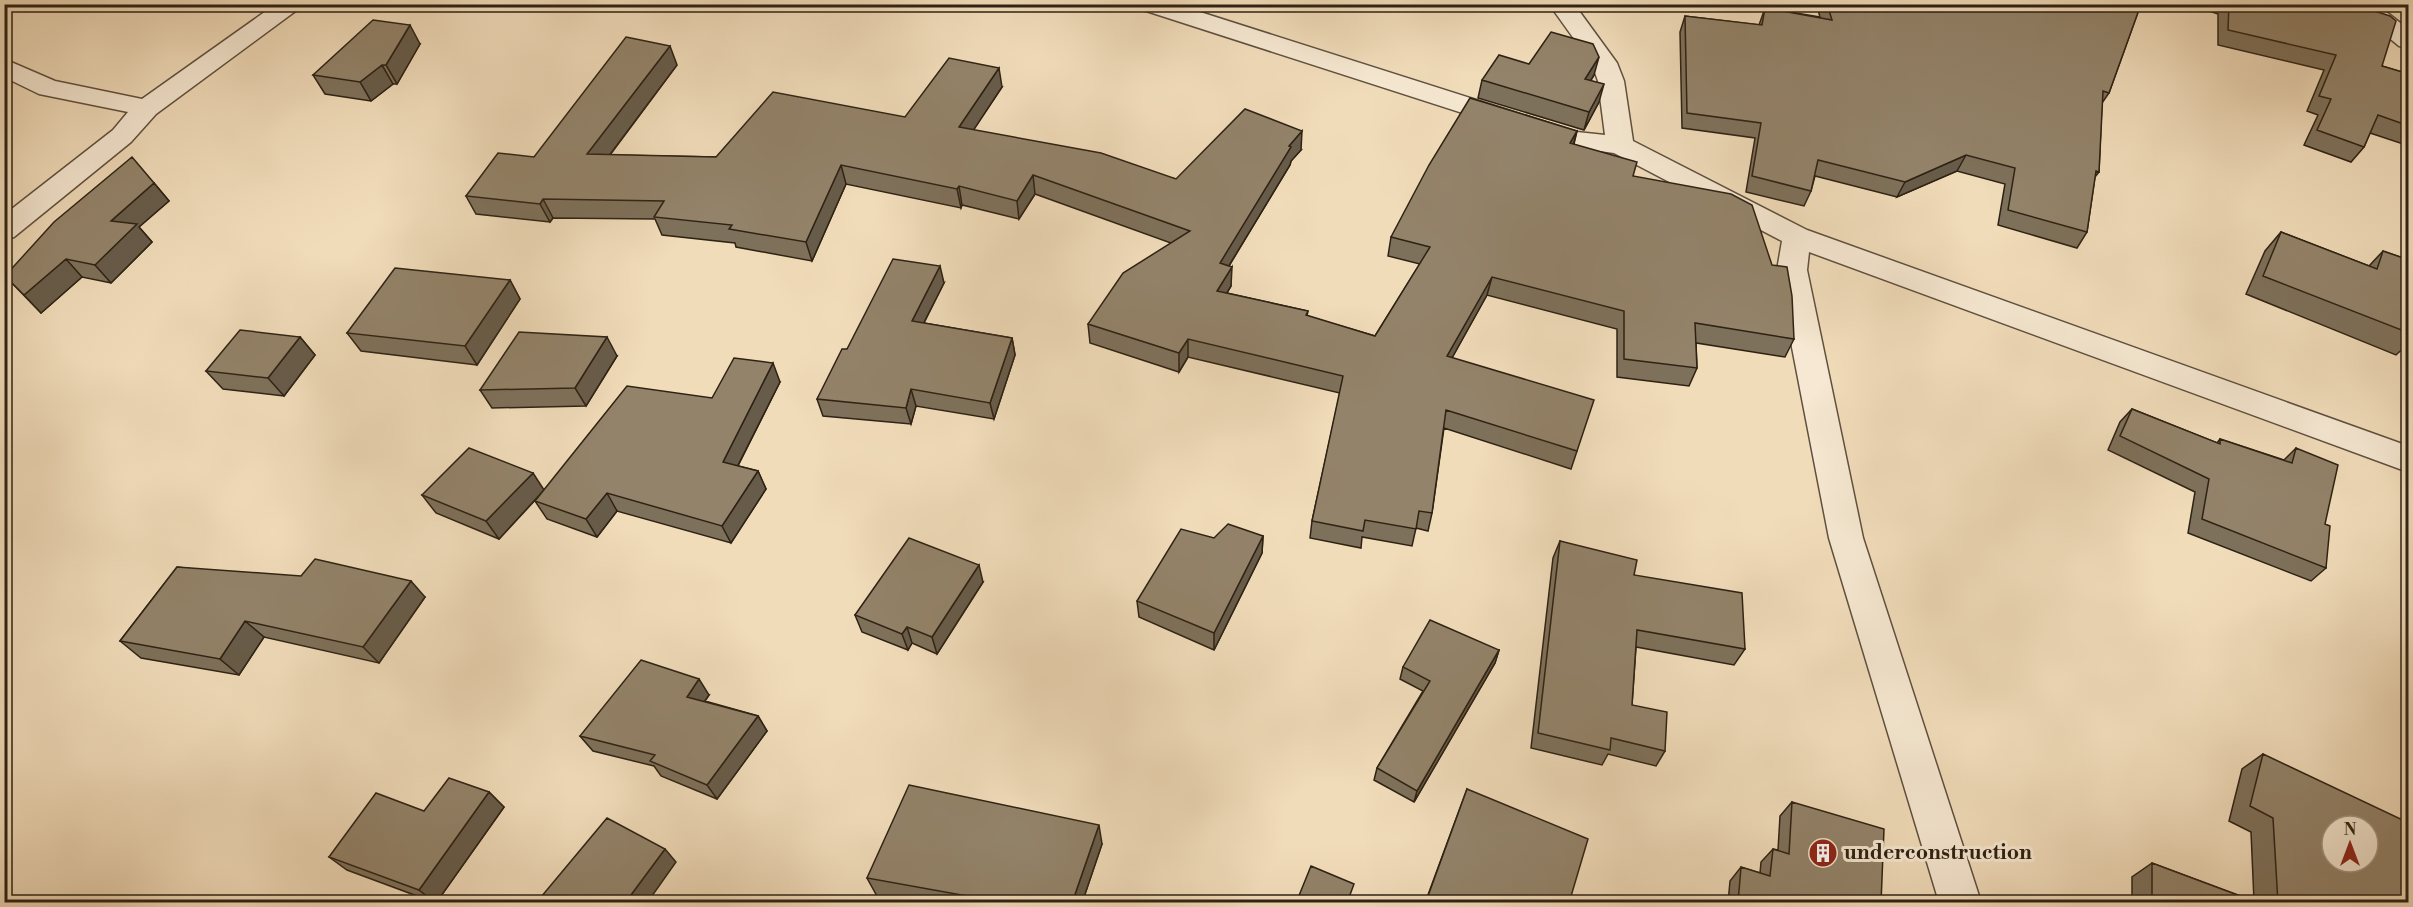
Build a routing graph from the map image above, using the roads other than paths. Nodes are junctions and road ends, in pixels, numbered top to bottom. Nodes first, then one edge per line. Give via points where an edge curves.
1 (293, 4) edge
2 (1149, 4) edge
3 (1561, 4) edge
4 (2360, 4) edge
5 (2409, 41) edge
6 (4, 67) edge
7 (147, 108) junction
8 (1620, 145) junction
9 (4, 230) edge
10 (1797, 237) junction
11 (2409, 459) edge
12 (1960, 903) edge

1 - 7 street
2 - 8 street via 1575,140
3 - 8 street via 1604,63 1611,81
4 - 5 street
6 - 7 street via 48,88
7 - 9 street via 122,136
8 - 10 street
10 - 11 street
10 - 12 street via 1792,270 1846,538

